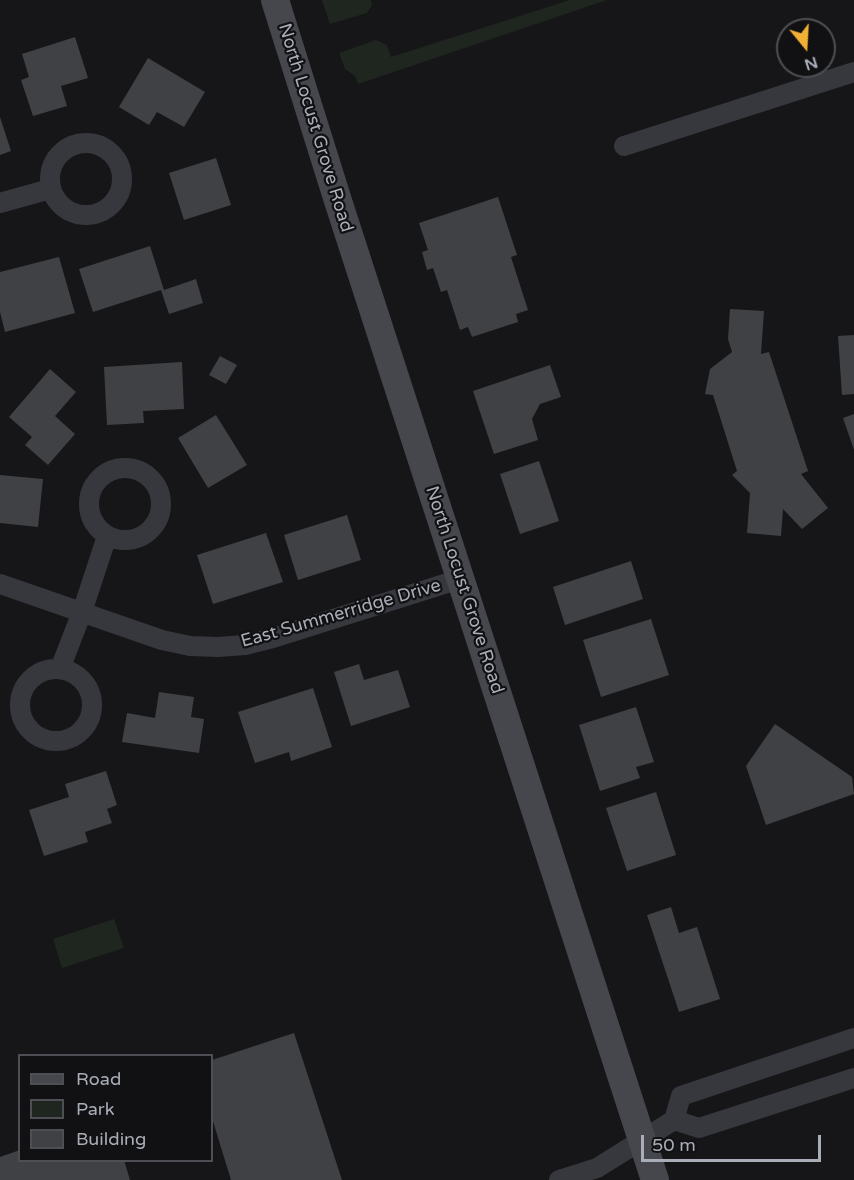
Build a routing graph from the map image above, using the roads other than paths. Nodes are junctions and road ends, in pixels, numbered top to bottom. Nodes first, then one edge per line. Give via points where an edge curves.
1 (275, 0) edge
2 (854, 72) edge
3 (624, 146) dead end
4 (50, 189) dead end
5 (0, 203) edge
6 (107, 536) dead end
7 (460, 579) junction
8 (0, 584) edge
9 (82, 612) junction
10 (60, 669) dead end
11 (854, 1038) edge
12 (854, 1078) edge
13 (674, 1120) junction
14 (642, 1140) junction
15 (559, 1180) edge
16 (655, 1180) edge

1 - 7 main road, North Locust Grove Road
2 - 3 street
4 - 5 street
6 - 9 street
7 - 9 street, East Summerridge Drive via 245,645 190,646
7 - 14 main road, North Locust Grove Road
8 - 9 street, East Summerridge Drive
9 - 10 street
11 - 13 street via 681,1096
12 - 13 street via 699,1128
13 - 14 street
14 - 15 street via 597,1168
14 - 16 main road, North Locust Grove Road

